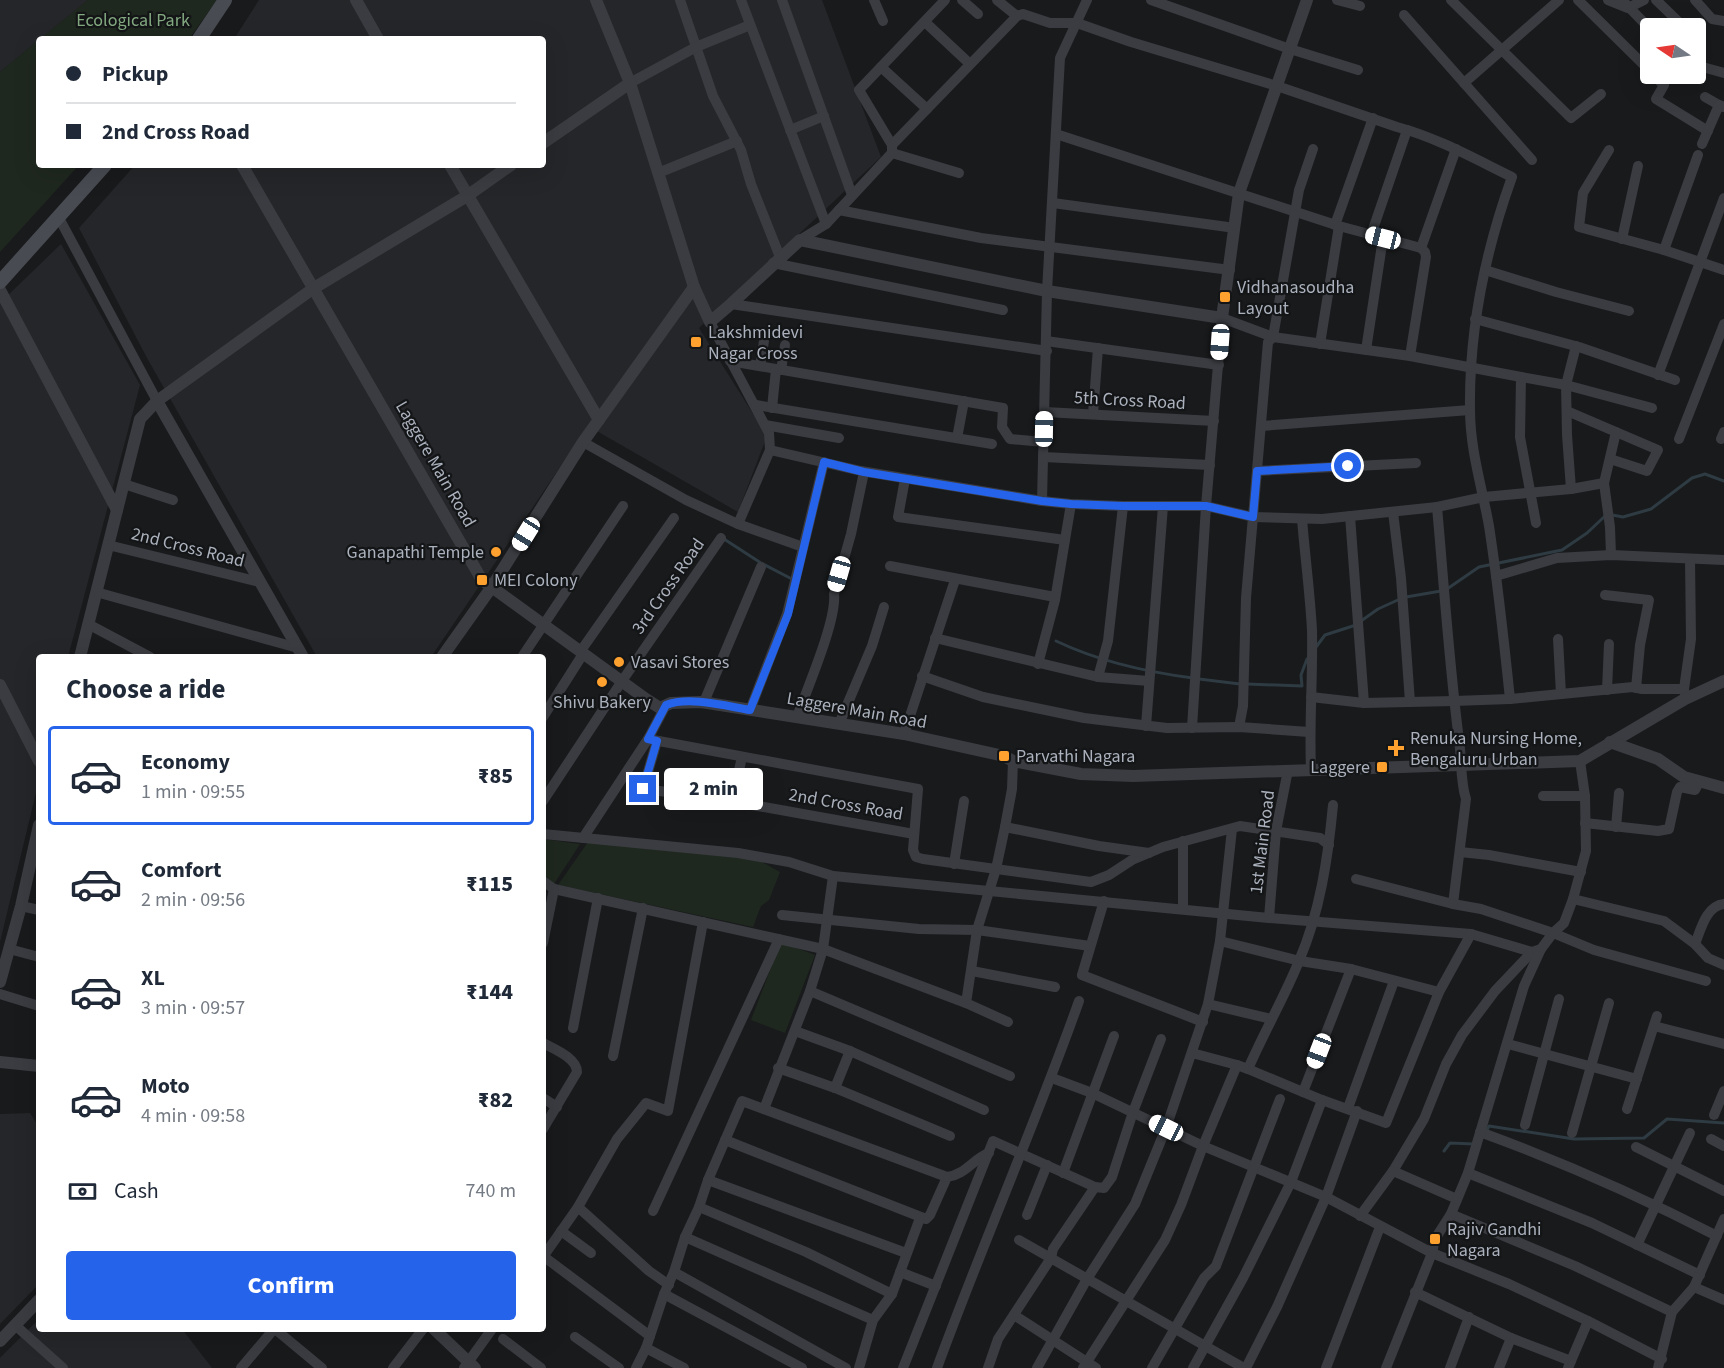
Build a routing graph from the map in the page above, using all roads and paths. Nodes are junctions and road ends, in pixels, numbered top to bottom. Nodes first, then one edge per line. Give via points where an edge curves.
1 (225, 0) edge
2 (234, 0) edge
3 (356, 0) edge
4 (596, 0) edge
5 (680, 0) edge
6 (741, 0) edge
7 (782, 0) edge
8 (874, 0) edge
9 (945, 0) edge
10 (962, 0) edge
11 (997, 0) edge
12 (1087, 0) edge
13 (1151, 0) edge
14 (1306, 0) edge
15 (1336, 0) edge
16 (1451, 0) edge
17 (1559, 0) edge
18 (1578, 0) edge
19 (1608, 0) edge
20 (1644, 0) edge
21 (1656, 0) edge
22 (1695, 0) edge
23 (1625, 4) edge
24 (1360, 6) dead end
25 (978, 14) dead end
26 (1404, 15) dead end
27 (1017, 16) junction
28 (1675, 18) edge
29 (1640, 19) edge
30 (884, 21) dead end
31 (1724, 21) edge
32 (925, 22) junction
33 (1077, 22) junction
34 (750, 25) junction
35 (201, 36) edge
36 (210, 36) edge
37 (376, 36) edge
38 (696, 47) junction
39 (1290, 49) junction
40 (1501, 51) junction
41 (1640, 61) edge
42 (970, 64) junction
43 (881, 67) junction
44 (1706, 68) edge
45 (1358, 70) dead end
46 (1724, 73) edge
47 (630, 83) junction
48 (1464, 83) junction
49 (1662, 84) edge
50 (1277, 86) junction
51 (1601, 94) dead end
52 (1705, 97) dead end
53 (1721, 106) edge
54 (927, 109) junction
55 (824, 116) junction
56 (1373, 118) junction
57 (790, 130) junction
58 (1407, 130) junction
59 (1708, 131) junction
60 (1056, 134) junction
61 (546, 141) edge
62 (737, 141) junction
63 (892, 149) junction
64 (1313, 149) dead end
65 (1456, 149) junction
66 (1609, 150) dead end
67 (1532, 160) dead end
68 (1638, 166) dead end
69 (91, 168) edge
70 (102, 168) edge
71 (244, 168) edge
72 (452, 168) edge
73 (507, 168) edge
74 (658, 173) junction
75 (958, 173) dead end
76 (1239, 193) junction
77 (852, 195) junction
78 (467, 196) junction
79 (1724, 198) edge
80 (1053, 203) junction
81 (839, 210) junction
82 (1295, 212) junction
83 (59, 218) junction
84 (826, 224) junction
85 (1337, 226) junction
86 (1235, 228) junction
87 (1371, 235) junction
88 (1383, 238) junction
89 (1622, 238) junction
90 (800, 240) junction
91 (1050, 248) junction
92 (1421, 248) junction
93 (1664, 250) junction
94 (777, 260) junction
95 (1700, 262) junction
96 (0, 270) edge
97 (1230, 270) junction
98 (1485, 270) junction
99 (1724, 270) edge
100 (0, 282) edge
101 (694, 287) junction
102 (314, 288) junction
103 (0, 290) edge
104 (1047, 291) junction
105 (731, 304) junction
106 (1003, 310) dead end
107 (1629, 311) dead end
108 (1222, 318) junction
109 (1475, 319) junction
110 (710, 322) junction
111 (1724, 324) edge
112 (1273, 338) junction
113 (764, 341) dead end
114 (1320, 344) junction
115 (785, 345) dead end
116 (1046, 346) junction
117 (1576, 346) junction
118 (1098, 348) junction
119 (1366, 350) junction
120 (1410, 356) junction
121 (730, 361) junction
122 (1219, 365) junction
123 (760, 366) junction
124 (1471, 369) junction
125 (779, 370) junction
126 (1658, 375) junction
127 (1521, 377) junction
128 (1675, 380) dead end
129 (1566, 386) junction
130 (157, 401) junction
131 (964, 401) junction
132 (756, 405) junction
133 (772, 408) junction
134 (1652, 408) dead end
135 (1470, 410) junction
136 (1566, 411) junction
137 (1045, 412) junction
138 (1093, 414) junction
139 (599, 420) junction
140 (1214, 421) junction
141 (765, 425) junction
142 (1261, 426) junction
143 (1616, 432) junction
144 (839, 438) dead end
145 (957, 438) junction
146 (1680, 440) dead end
147 (583, 442) junction
148 (1044, 442) junction
149 (992, 444) dead end
150 (770, 450) junction
151 (1043, 456) junction
152 (1610, 459) junction
153 (824, 462) junction
154 (1416, 462) dead end
155 (1210, 465) junction
156 (1257, 471) junction
157 (864, 472) junction
158 (905, 479) junction
159 (1604, 483) junction
160 (124, 484) junction
161 (1571, 489) junction
162 (1531, 494) junction
163 (1484, 497) junction
164 (173, 500) dead end
165 (1042, 501) junction
166 (1071, 504) junction
167 (623, 506) dead end
168 (1123, 506) junction
169 (1163, 506) junction
170 (1206, 506) junction
171 (1437, 507) junction
172 (117, 510) junction
173 (1393, 512) junction
174 (1350, 516) junction
175 (1253, 517) junction
176 (674, 519) dead end
177 (1302, 519) junction
178 (1536, 523) dead end
179 (738, 524) junction
180 (721, 538) dead end
181 (1065, 540) junction
182 (108, 545) junction
183 (802, 547) junction
184 (1611, 555) junction
185 (1690, 559) junction
186 (1724, 560) edge
187 (890, 566) dead end
188 (761, 567) dead end
189 (1495, 572) junction
190 (955, 580) junction
191 (260, 582) junction
192 (491, 588) junction
193 (96, 592) junction
194 (1605, 595) dead end
195 (1055, 597) junction
196 (884, 607) dead end
197 (88, 624) junction
198 (544, 626) junction
199 (935, 638) junction
200 (1558, 639) dead end
201 (1609, 644) dead end
202 (301, 652) edge
203 (581, 653) junction
204 (81, 654) edge
205 (144, 654) edge
206 (444, 654) edge
207 (524, 654) edge
208 (1038, 664) junction
209 (922, 676) junction
210 (1098, 677) junction
211 (622, 681) junction
212 (1149, 681) junction
213 (1724, 681) edge
214 (0, 685) edge
215 (1636, 688) junction
216 (1607, 690) junction
217 (1561, 694) junction
218 (1685, 694) junction
219 (1311, 697) junction
220 (1510, 699) junction
221 (1454, 701) junction
222 (704, 702) junction
223 (1410, 702) junction
224 (1364, 703) junction
225 (666, 705) junction
226 (750, 710) junction
227 (546, 712) edge
228 (797, 717) junction
229 (839, 724) junction
230 (1146, 726) junction
231 (1239, 727) junction
232 (1192, 728) junction
233 (1309, 732) junction
234 (904, 734) junction
235 (652, 740) junction
236 (1610, 742) junction
237 (36, 755) edge
238 (742, 757) junction
239 (1013, 761) junction
240 (1580, 761) junction
241 (1462, 764) junction
242 (1288, 770) junction
243 (1311, 770) junction
244 (1699, 782) junction
245 (1724, 788) edge
246 (1619, 793) dead end
247 (546, 796) edge
248 (1543, 796) dead end
249 (1585, 796) junction
250 (732, 801) junction
251 (964, 801) dead end
252 (1333, 805) dead end
253 (1585, 823) junction
254 (1005, 827) junction
255 (1616, 827) junction
256 (1232, 829) junction
257 (1276, 831) junction
258 (546, 834) edge
259 (914, 834) junction
260 (583, 838) junction
261 (1183, 841) junction
262 (1329, 845) junction
263 (1460, 852) junction
264 (1149, 853) junction
265 (35, 861) edge
266 (954, 864) junction
267 (996, 869) junction
268 (1581, 872) junction
269 (833, 876) junction
270 (1356, 879) dead end
271 (546, 882) edge
272 (554, 888) junction
273 (990, 891) junction
274 (598, 898) junction
275 (1573, 899) junction
276 (1104, 901) junction
277 (1453, 904) junction
278 (1724, 904) edge
279 (21, 906) junction
280 (643, 908) junction
281 (36, 909) edge
282 (1183, 909) junction
283 (1223, 913) junction
284 (782, 915) dead end
285 (1269, 918) junction
286 (827, 921) junction
287 (1313, 921) junction
288 (702, 922) junction
289 (546, 928) edge
290 (977, 930) junction
291 (1553, 933) junction
292 (1471, 934) junction
293 (779, 939) junction
294 (1220, 941) junction
295 (1695, 944) junction
296 (1090, 946) junction
297 (9, 949) junction
298 (823, 949) junction
299 (1537, 950) junction
300 (36, 956) edge
301 (1300, 961) junction
302 (1724, 964) edge
303 (1351, 969) junction
304 (972, 971) junction
305 (1394, 981) junction
306 (1706, 981) dead end
307 (0, 982) edge
308 (1055, 987) dead end
309 (810, 991) junction
310 (1439, 992) junction
311 (0, 994) edge
312 (1559, 999) dead end
313 (1079, 1001) dead end
314 (966, 1002) junction
315 (1609, 1003) dead end
316 (1208, 1004) junction
317 (36, 1005) edge
318 (1271, 1019) junction
319 (1008, 1022) dead end
320 (1203, 1022) junction
321 (573, 1028) dead end
322 (795, 1031) junction
323 (1114, 1036) dead end
324 (1161, 1039) dead end
325 (1508, 1044) junction
326 (1724, 1044) edge
327 (546, 1045) edge
328 (850, 1051) junction
329 (1192, 1053) junction
330 (1544, 1054) junction
331 (613, 1056) dead end
332 (0, 1062) edge
333 (36, 1066) edge
334 (1242, 1067) junction
335 (1591, 1067) junction
336 (778, 1068) junction
337 (1010, 1076) dead end
338 (1052, 1078) junction
339 (1637, 1079) junction
340 (835, 1088) junction
341 (1724, 1091) edge
342 (1303, 1092) junction
343 (1092, 1093) junction
344 (1280, 1099) dead end
345 (546, 1100) edge
346 (1322, 1100) junction
347 (557, 1107) junction
348 (764, 1109) junction
349 (1627, 1109) dead end
350 (984, 1110) dead end
351 (1353, 1110) junction
352 (1133, 1112) junction
353 (1714, 1115) dead end
354 (546, 1124) edge
355 (1525, 1125) dead end
356 (1166, 1128) junction
357 (1572, 1133) dead end
358 (1690, 1133) dead end
359 (950, 1136) dead end
360 (1480, 1138) junction
361 (1711, 1139) dead end
362 (725, 1140) junction
363 (1203, 1146) junction
364 (1724, 1146) edge
365 (1636, 1147) dead end
366 (989, 1153) junction
367 (1022, 1154) junction
368 (1047, 1165) junction
369 (1256, 1166) junction
370 (1674, 1166) junction
371 (1393, 1171) junction
372 (1063, 1173) junction
373 (1468, 1173) junction
374 (947, 1178) junction
375 (708, 1180) junction
376 (1291, 1182) junction
377 (1095, 1187) junction
378 (1724, 1191) edge
379 (1326, 1197) junction
380 (1457, 1199) junction
381 (1655, 1204) junction
382 (578, 1207) junction
383 (699, 1207) junction
384 (653, 1211) dead end
385 (1451, 1214) junction
386 (1027, 1215) dead end
387 (1360, 1216) junction
388 (920, 1218) junction
389 (1724, 1219) edge
390 (1380, 1227) junction
391 (561, 1231) junction
392 (684, 1237) junction
393 (1019, 1240) dead end
394 (1718, 1243) edge
395 (1637, 1245) junction
396 (546, 1252) edge
397 (1432, 1253) junction
398 (591, 1254) dead end
399 (906, 1254) junction
400 (546, 1258) edge
401 (1051, 1258) junction
402 (674, 1272) junction
403 (900, 1272) junction
404 (1701, 1275) junction
405 (1087, 1279) junction
406 (936, 1286) junction
407 (1694, 1287) junction
408 (666, 1289) junction
409 (1415, 1292) junction
410 (892, 1294) junction
411 (1127, 1300) junction
412 (1724, 1300) edge
413 (36, 1303) edge
414 (1672, 1312) junction
415 (1014, 1315) junction
416 (1469, 1317) junction
417 (873, 1320) junction
418 (1588, 1321) junction
419 (15, 1325) junction
420 (1175, 1330) junction
421 (272, 1332) edge
422 (279, 1332) edge
423 (421, 1332) edge
424 (437, 1332) edge
425 (490, 1332) edge
426 (650, 1336) junction
427 (575, 1337) dead end
428 (1511, 1338) junction
429 (503, 1339) dead end
430 (1052, 1339) junction
431 (0, 1341) edge
432 (1205, 1346) junction
433 (646, 1348) junction
434 (1660, 1364) edge
435 (1085, 1365) edge
436 (1569, 1365) edge
437 (469, 1366) edge
438 (63, 1368) edge
439 (241, 1368) edge
440 (322, 1368) edge
441 (393, 1368) edge
442 (541, 1368) edge
443 (619, 1368) edge
444 (636, 1368) edge
445 (684, 1368) edge
446 (802, 1368) edge
447 (846, 1368) edge
448 (859, 1368) edge
449 (903, 1368) edge
450 (937, 1368) edge
451 (988, 1368) edge
452 (1037, 1368) edge
453 (1096, 1368) edge
454 (1152, 1368) edge
455 (1193, 1368) edge
456 (1245, 1368) edge
457 (1326, 1368) edge
458 (1386, 1368) edge
459 (1450, 1368) edge
460 (1499, 1368) edge

1 - 35 main road
2 - 36 main road
3 - 37 street
4 - 47 street
5 - 38 street
6 - 34 street
7 - 55 street
8 - 30 street
9 - 32 street
10 - 25 street
11 - 27 street
12 - 33 street
13 - 39 street
14 - 39 street
15 - 24 street
16 - 40 street
17 - 40 street
18 - 41 street
19 - 23 street
20 - 23 street
21 - 28 street
22 - 31 street via 1709,23
23 - 29 street
26 - 48 street
27 - 33 street via 1023,14 1050,23
27 - 42 street
32 - 42 street
32 - 43 street
33 - 50 street
33 - 60 street via 1060,58
34 - 38 street
34 - 57 street
38 - 47 street
38 - 62 street via 713,96
39 - 45 street
39 - 50 street
40 - 48 street
40 - 51 street via 1571,118
42 - 54 street
43 - 54 street
43 - 63 street via 859,90
44 - 46 street
47 - 61 street
47 - 74 street
48 - 67 street
49 - 59 street via 1656,99
50 - 56 street
50 - 76 street
52 - 53 street
53 - 59 street
54 - 63 street
55 - 57 street
55 - 77 street
56 - 58 street
56 - 85 street
57 - 84 street
58 - 65 street
58 - 87 street
59 - 93 street
60 - 76 street
60 - 80 street
62 - 74 street
62 - 94 street
63 - 75 street
63 - 77 street
64 - 82 street
65 - 92 street
65 - 98 street via 1512,177
66 - 89 street via 1583,194 1579,227
68 - 89 street
69 - 96 main road
70 - 83 main road
71 - 102 street, Laggere Main Road
72 - 78 street
73 - 78 street
74 - 101 street
76 - 82 street
76 - 86 street
77 - 81 street
78 - 102 street
78 - 139 street
79 - 95 street
80 - 86 street
80 - 91 street
81 - 84 street
81 - 91 street
82 - 85 street
82 - 112 street
83 - 100 main road
83 - 130 street
84 - 90 street
85 - 87 street
85 - 114 street
86 - 97 street
87 - 88 street
88 - 92 street
88 - 119 street
89 - 93 street
90 - 94 street
90 - 104 street
91 - 97 street
91 - 104 street
92 - 120 street via 1426,257
93 - 95 street
94 - 105 street
94 - 106 street
95 - 99 street
95 - 126 street
97 - 108 street
98 - 107 street
98 - 109 street
101 - 110 street
101 - 139 street
102 - 130 street
102 - 192 street, Laggere Main Road via 482,580
103 - 172 street
104 - 108 street
104 - 116 street
105 - 110 street
105 - 116 street
108 - 112 street
108 - 122 street
109 - 117 street
109 - 124 street
110 - 121 street
111 - 146 street
112 - 114 street
112 - 142 street via 1269,342
113 - 123 street
114 - 119 street
115 - 125 street
116 - 118 street
116 - 137 street
117 - 126 street
117 - 129 street
118 - 122 street
118 - 138 street
119 - 120 street
120 - 124 street
121 - 123 street
121 - 132 street
122 - 140 street
123 - 125 street
124 - 127 street
124 - 135 street
125 - 131 street
125 - 133 street
126 - 128 street
127 - 129 street
127 - 162 street via 1520,438
129 - 134 street
129 - 136 street
130 - 160 street via 140,420
130 - 191 street
131 - 145 street
131 - 148 street via 1004,408 1002,427 1010,439
132 - 133 street
132 - 141 street
133 - 145 street
135 - 142 street
135 - 163 street via 1473,456
136 - 143 street
136 - 161 street
137 - 138 street, 5th Cross Road
137 - 148 street
138 - 140 street, 5th Cross Road
139 - 147 street
140 - 155 street
141 - 144 street
141 - 150 street
142 - 156 street
143 - 152 street
143 - 152 street via 1658,450 1647,471
145 - 149 street
147 - 179 street via 686,500
147 - 192 street
148 - 151 street
150 - 153 street
150 - 179 street
151 - 155 street
151 - 165 street
152 - 159 street
153 - 157 street
153 - 183 street
154 - 156 street
155 - 170 street
156 - 175 street
157 - 158 street
157 - 228 street via 835,603
158 - 165 street
158 - 181 street via 898,517
159 - 161 street
159 - 184 street
160 - 164 street
160 - 172 street
161 - 162 street
162 - 163 street
162 - 178 street
163 - 171 street
163 - 189 street
165 - 166 street
166 - 168 street
166 - 181 street
167 - 198 street
168 - 169 street
168 - 210 street via 1108,642
169 - 170 street
169 - 212 street
170 - 175 street
170 - 232 street
171 - 173 street
171 - 221 street
172 - 182 street
173 - 174 street
173 - 223 street
174 - 177 street
174 - 224 street
175 - 177 street
175 - 231 street
176 - 203 street
177 - 219 street via 1312,651
179 - 183 street
180 - 211 street, 3rd Cross Road
181 - 195 street
182 - 191 street, 2nd Cross Road
182 - 193 street
183 - 226 street via 788,614
184 - 185 street
184 - 189 street via 1557,558
185 - 186 street
185 - 218 street via 1691,639
187 - 190 street
188 - 222 street
189 - 220 street
190 - 195 street
190 - 199 street
191 - 202 street
192 - 198 street, Laggere Main Road
192 - 206 street
193 - 197 street
193 - 202 street
194 - 215 street via 1649,600
195 - 208 street
196 - 229 street
197 - 204 street
197 - 205 street
198 - 203 street, Laggere Main Road
198 - 207 street
199 - 208 street
199 - 209 street
200 - 217 street
201 - 216 street
203 - 211 street, Laggere Main Road
203 - 227 street
208 - 210 street
209 - 230 street via 983,697
209 - 234 street
210 - 212 street
211 - 225 street, Laggere Main Road via 660,708
211 - 247 street, 3rd Cross Road
212 - 230 street
213 - 218 street
214 - 237 street
215 - 216 street
215 - 218 street
216 - 217 street
217 - 220 street
218 - 236 street
219 - 224 street
219 - 233 street
220 - 221 street
221 - 223 street
221 - 241 street
222 - 225 street, Laggere Main Road
222 - 226 street, Laggere Main Road
223 - 224 street
225 - 235 street
226 - 228 street, Laggere Main Road
228 - 229 street, Laggere Main Road
229 - 234 street, Laggere Main Road
230 - 232 street
231 - 232 street
231 - 233 street
233 - 243 street
234 - 239 street, Laggere Main Road
235 - 238 street
235 - 250 street, 2nd Cross Road via 643,789
235 - 260 street
236 - 240 street
236 - 244 street via 1658,759
238 - 250 street
238 - 259 street via 918,789
239 - 242 street, Laggere Main Road via 1081,774 1133,776
239 - 254 street
240 - 241 street, Laggere Main Road
240 - 249 street
241 - 243 street, Laggere Main Road
241 - 263 street via 1466,799
242 - 243 street, Laggere Main Road
242 - 257 street, 1st Main Road
244 - 245 street
244 - 255 street via 1695,790 1680,787 1669,829
246 - 255 street
248 - 249 street
249 - 253 street
250 - 259 street, 2nd Cross Road
251 - 266 street
252 - 262 street
253 - 255 street
253 - 268 street via 1586,851
254 - 264 street
254 - 267 street
256 - 257 street via 1251,826
256 - 261 street
256 - 283 street
257 - 262 street via 1320,838
257 - 285 street, 1st Main Road
258 - 260 street
259 - 266 street via 916,857
260 - 269 street via 755,855
261 - 264 street
261 - 282 street
262 - 287 street
263 - 268 street
263 - 277 street
264 - 267 street via 1091,882
265 - 279 street
266 - 267 street
267 - 273 street
268 - 275 street
269 - 273 street
269 - 286 street
270 - 277 street
271 - 272 street
272 - 274 street
272 - 289 street
273 - 276 street
273 - 290 street
274 - 280 street
274 - 321 street
275 - 291 street via 1564,923
275 - 295 street via 1664,921
276 - 282 street
276 - 296 street
277 - 291 street
278 - 295 street via 1708,913
279 - 281 street
279 - 297 street
280 - 288 street
280 - 331 street
282 - 283 street
283 - 285 street
283 - 294 street
284 - 286 street
285 - 287 street
286 - 290 street via 919,930
286 - 298 street
287 - 292 street
287 - 301 street
288 - 293 street
288 - 382 street via 668,1111 646,1103 617,1139
290 - 296 street
290 - 304 street
291 - 299 street
291 - 306 street via 1594,950
292 - 299 street
292 - 310 street
293 - 298 street
293 - 384 street
294 - 301 street
294 - 316 street
295 - 302 street via 1708,958
296 - 320 street via 1082,972 1085,978
297 - 300 street
297 - 307 street
298 - 309 street
298 - 314 street
299 - 325 street
299 - 371 street via 1495,991 1462,1035 1424,1119
301 - 303 street
301 - 318 street
303 - 305 street
303 - 342 street
304 - 308 street
304 - 314 street
305 - 310 street
305 - 351 street
309 - 322 street
309 - 337 street
310 - 351 street via 1386,1123
311 - 317 street
312 - 330 street
313 - 338 street
314 - 319 street
315 - 335 street
316 - 318 street
316 - 320 street
318 - 334 street
320 - 329 street
322 - 328 street
322 - 336 street
323 - 343 street
324 - 352 street
325 - 330 street
325 - 360 street
326 - 339 street via 1655,1021
327 - 347 street via 576,1064 577,1072
328 - 340 street
328 - 350 street
329 - 334 street
329 - 356 street
330 - 335 street
330 - 355 street
332 - 333 street
334 - 342 street
334 - 363 street
335 - 339 street
335 - 357 street
336 - 340 street
336 - 348 street
338 - 343 street
338 - 367 street
339 - 349 street
340 - 359 street
341 - 353 street
342 - 346 street
343 - 352 street
343 - 372 street
344 - 369 street
345 - 347 street
346 - 351 street
346 - 376 street
347 - 354 street
348 - 362 street via 742,1101
348 - 374 street
351 - 379 street
352 - 356 street
352 - 377 street via 1112,1176 1104,1188
356 - 363 street
356 - 405 street via 1135,1204
358 - 370 street
360 - 373 street
360 - 381 street via 1607,1182
361 - 364 street
362 - 375 street
362 - 388 street
363 - 369 street
363 - 411 street via 1170,1229
365 - 370 street
366 - 367 street via 993,1141
366 - 374 street via 960,1174
366 - 406 street
367 - 368 street
367 - 450 street
368 - 372 street
368 - 386 street
369 - 376 street
369 - 420 street via 1216,1266 1204,1278
370 - 378 street
370 - 381 street
371 - 380 street
371 - 387 street
372 - 377 street
373 - 380 street
373 - 395 street
374 - 388 street via 930,1215
375 - 383 street
375 - 399 street
376 - 379 street
376 - 432 street
377 - 401 street
379 - 387 street
379 - 456 street
380 - 385 street
381 - 394 street
381 - 395 street
382 - 391 street
382 - 408 street
383 - 392 street
383 - 410 street
385 - 397 street via 1435,1239
385 - 414 street
387 - 390 street
388 - 399 street
389 - 394 street
390 - 397 street
390 - 457 street
391 - 396 street
391 - 398 street
392 - 402 street
392 - 417 street
393 - 401 street
394 - 404 street
395 - 404 street
397 - 409 street
397 - 418 street
399 - 403 street
400 - 426 street
401 - 405 street
401 - 415 street
402 - 408 street
402 - 447 street
403 - 406 street
403 - 410 street
404 - 407 street
405 - 411 street
405 - 430 street
406 - 449 street
407 - 412 street
407 - 414 street
408 - 426 street
408 - 446 street
409 - 416 street
409 - 458 street
410 - 417 street
411 - 420 street
411 - 435 street
413 - 419 street
414 - 434 street
415 - 430 street
415 - 451 street via 998,1339
416 - 428 street
416 - 459 street
417 - 448 street
418 - 434 street
418 - 436 street
419 - 431 street
419 - 438 street
420 - 432 street
420 - 454 street
421 - 439 street
422 - 440 street
423 - 441 street
424 - 437 street
425 - 437 street
426 - 433 street
427 - 443 street
428 - 436 street
428 - 460 street
429 - 442 street
430 - 435 street
430 - 452 street
432 - 455 street
432 - 456 street
433 - 444 street
433 - 445 street
435 - 453 street

